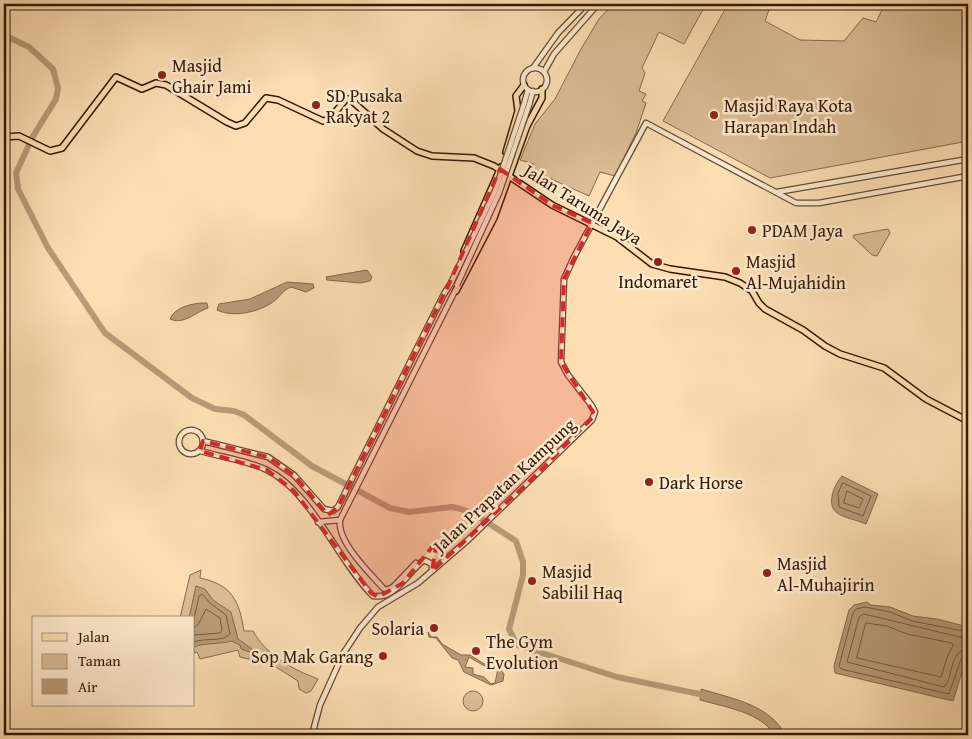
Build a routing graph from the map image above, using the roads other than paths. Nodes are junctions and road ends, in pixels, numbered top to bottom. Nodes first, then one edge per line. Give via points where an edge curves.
1 (586, 4) edge
2 (598, 4) edge
3 (533, 68) junction
4 (544, 72) junction
5 (524, 85) junction
6 (542, 89) junction
7 (530, 91) junction
8 (527, 105) junction
9 (4, 136) edge
10 (968, 159) edge
11 (500, 169) junction
12 (510, 175) junction
13 (968, 176) edge
14 (777, 192) junction
15 (592, 223) junction
16 (450, 285) junction
17 (457, 288) junction
18 (407, 369) junction
19 (404, 374) junction
20 (414, 376) junction
21 (968, 420) edge
22 (203, 442) junction
23 (200, 451) junction
24 (286, 469) junction
25 (279, 478) junction
26 (340, 520) junction
27 (318, 522) junction
28 (438, 566) junction
29 (432, 571) junction
30 (369, 573) junction
31 (360, 579) junction
32 (312, 735) edge

1 - 3 street via 558,33
2 - 4 street via 554,54
3 - 4 street
3 - 5 street via 524,74
4 - 6 street via 546,83
5 - 7 street
5 - 11 main road via 516,96 518,111
6 - 7 street
6 - 12 main road via 542,98 527,126
7 - 8 street
8 - 16 street, bridge via 495,192
8 - 17 street, bridge via 493,208
9 - 11 main road, Jalan Taruma Jaya via 15,135 50,151 62,148 116,77 142,89 156,83 166,84 236,126 243,125 266,98 273,98 323,121 329,120 346,99 350,99 382,129 424,154 474,158
10 - 14 street
11 - 12 main road, Jalan Taruma Jaya
11 - 16 main road
12 - 15 main road, Jalan Taruma Jaya via 552,205
12 - 17 main road via 483,241
13 - 14 street via 819,203 796,203
14 - 15 street via 646,123
15 - 21 main road, Jalan Taruma Jaya via 659,267 740,282 752,291 761,306 825,346 884,368 926,399
15 - 28 street, Jalan Prapatan Kampung via 565,275 561,362 595,415 492,518
16 - 18 street
17 - 20 street
18 - 19 street
18 - 20 street
19 - 20 street
19 - 24 street via 333,511 324,509
20 - 26 street
22 - 23 street
22 - 23 street via 199,432 194,430 186,432 180,440 185,453
22 - 24 street via 268,458
23 - 25 street via 259,467
24 - 25 street
25 - 27 street via 294,491
26 - 27 street
26 - 30 street via 342,536
27 - 31 street
28 - 29 street, Jalan Prapatan Kampung
28 - 30 street via 431,559 421,560 386,590
29 - 31 street via 432,564 424,560 397,588 378,597 370,593
29 - 32 street, Jalan Prapatan Kampung via 378,606 360,628 332,677
30 - 31 street

